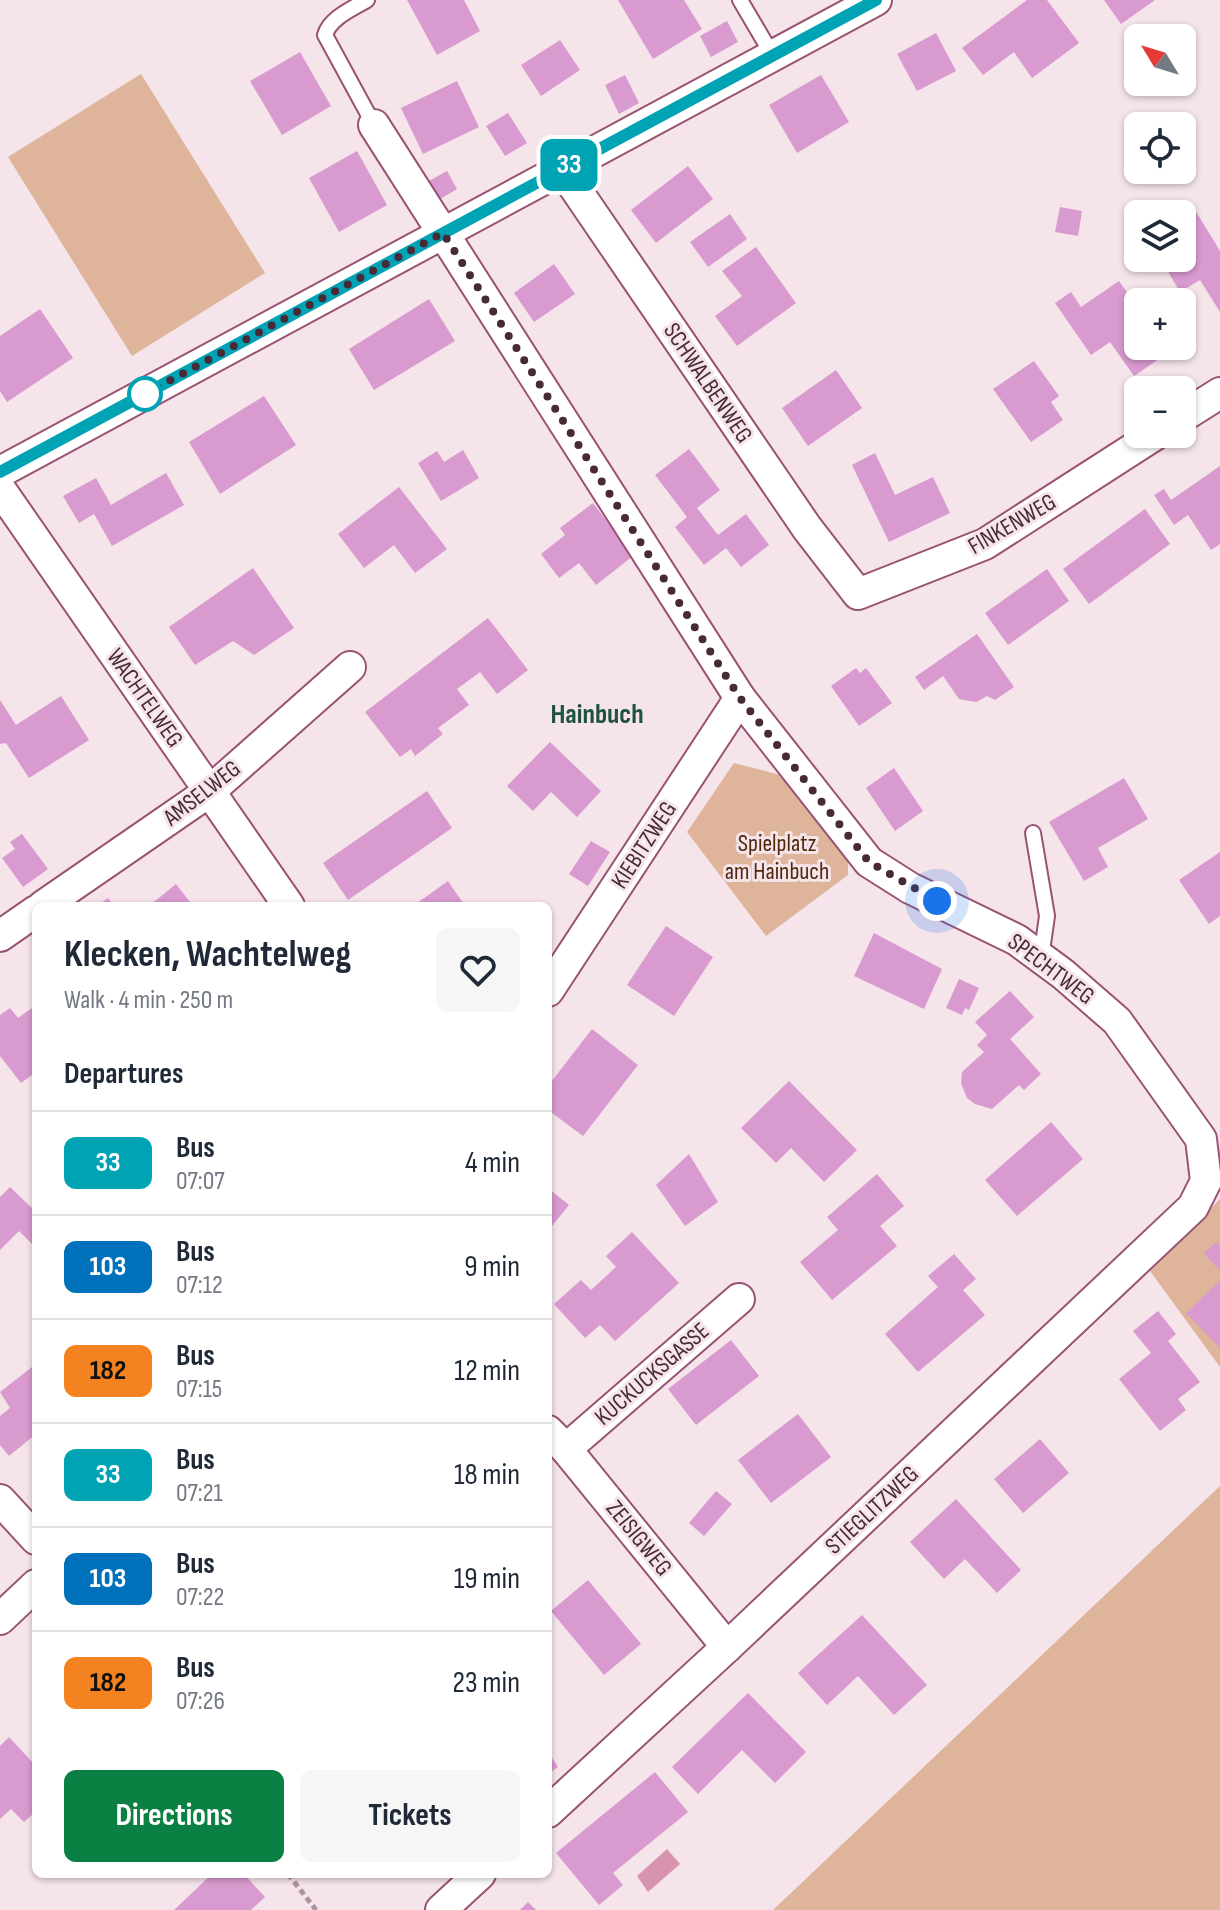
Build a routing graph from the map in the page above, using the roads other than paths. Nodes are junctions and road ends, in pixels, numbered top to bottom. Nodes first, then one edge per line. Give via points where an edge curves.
1 (367, 0) edge
2 (740, 0) edge
3 (876, 0) edge
4 (773, 56) junction
5 (374, 125) joint
6 (562, 169) junction
7 (443, 233) junction
8 (1220, 393) edge
9 (1196, 408) edge
10 (1134, 448) edge
11 (0, 472) edge
12 (0, 489) edge
13 (858, 594) joint
14 (350, 667) dead end
15 (740, 698) junction
16 (210, 791) junction
17 (1033, 833) dead end
18 (49, 902) edge
19 (286, 902) edge
20 (32, 914) edge
21 (0, 936) edge
22 (1041, 958) junction
23 (552, 985) edge
24 (1193, 1207) joint
25 (739, 1299) dead end
26 (557, 1440) edge
27 (0, 1500) edge
28 (32, 1535) edge
29 (32, 1589) edge
30 (0, 1619) edge
31 (727, 1647) junction
32 (552, 1808) edge
33 (476, 1878) edge
34 (441, 1910) edge

1 - 5 lane via 336,19 325,35
2 - 4 lane
3 - 4 street
4 - 6 street
5 - 7 street, SPECHTWEG
6 - 7 street
6 - 13 street, SCHWALBENWEG via 807,528
7 - 11 street
7 - 15 street, SPECHTWEG
8 - 9 street
10 - 13 street, FINKENWEG via 985,544
12 - 16 street, WACHTELWEG
14 - 16 street, AMSELWEG
15 - 22 street, SPECHTWEG via 869,862 1017,940
15 - 23 street, KIEBITZWEG
16 - 18 street, AMSELWEG
16 - 19 street, WACHTELWEG
17 - 22 lane via 1047,916
20 - 21 street
22 - 24 street, SPECHTWEG via 1117,1021 1201,1139 1206,1181
24 - 31 street, STIEGLITZWEG
25 - 26 street, KUCKUCKSGASSE
26 - 31 street, ZEISIGWEG
27 - 28 street
29 - 30 street
31 - 32 street, STIEGLITZWEG
33 - 34 street

